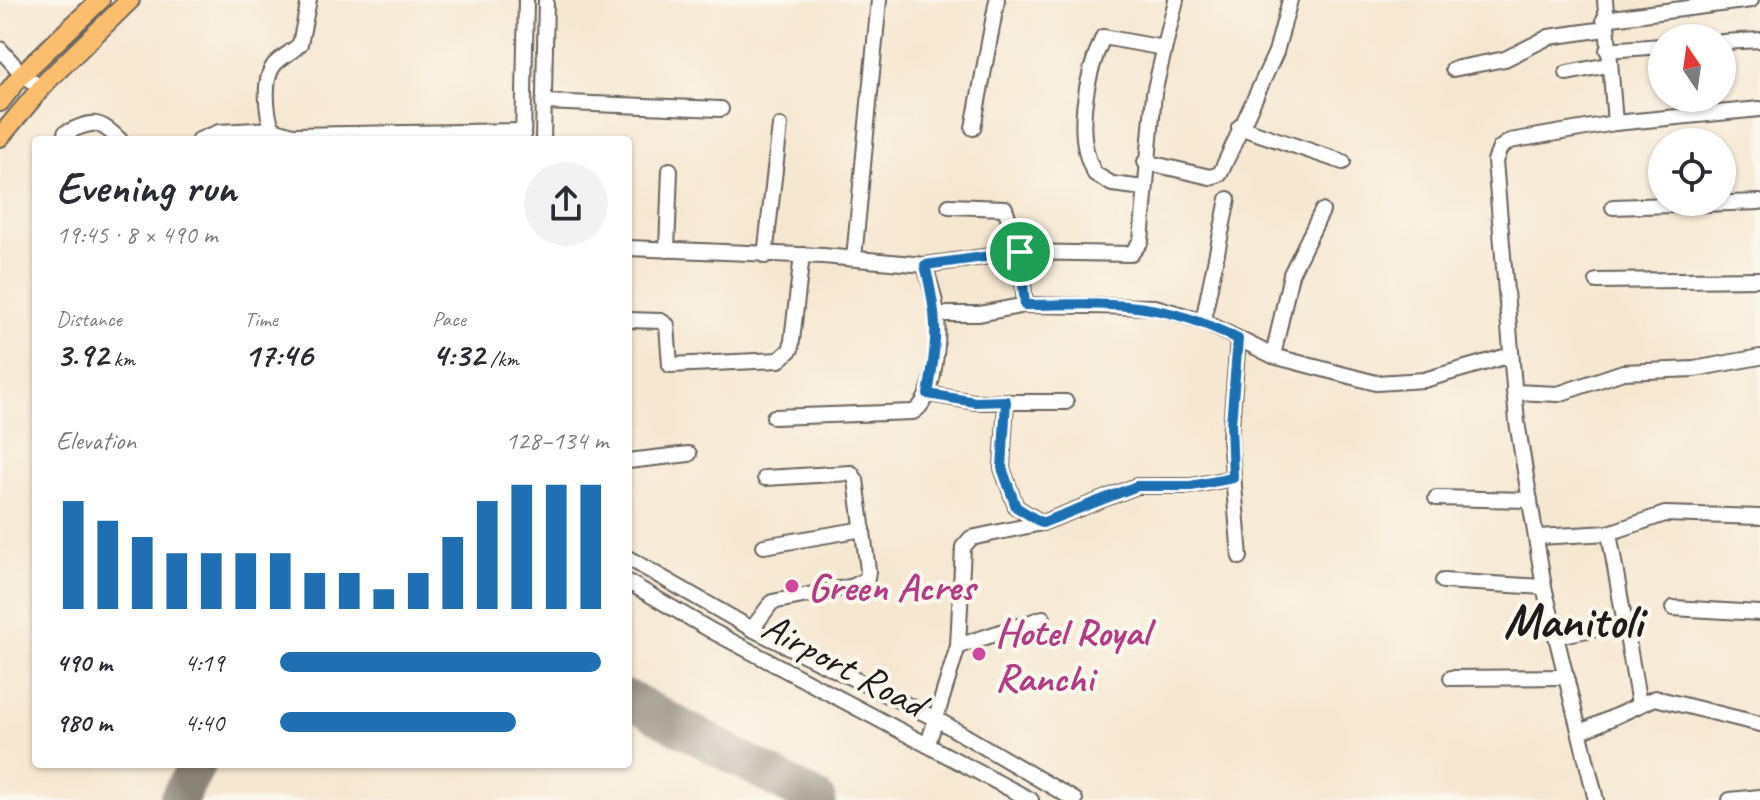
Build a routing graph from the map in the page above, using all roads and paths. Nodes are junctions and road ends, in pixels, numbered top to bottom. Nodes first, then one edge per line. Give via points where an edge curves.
1 (100, 0) edge
2 (130, 0) edge
3 (309, 0) edge
4 (526, 0) edge
5 (546, 0) edge
6 (879, 0) edge
7 (997, 0) edge
8 (1176, 0) edge
9 (1290, 0) edge
10 (1605, 0) edge
11 (1751, 0) edge
12 (1605, 24) junction
13 (1760, 40) edge
14 (1736, 41) edge
15 (1164, 48) junction
16 (0, 49) edge
17 (1648, 49) edge
18 (1608, 58) junction
19 (1453, 69) dead end
20 (1567, 73) dead end
21 (22, 74) junction
22 (41, 88) junction
23 (0, 102) edge
24 (543, 102) junction
25 (721, 109) dead end
26 (1760, 109) edge
27 (1615, 123) junction
28 (780, 126) dead end
29 (1239, 127) junction
30 (973, 128) dead end
31 (273, 129) junction
32 (65, 133) dead end
33 (522, 135) edge
34 (116, 136) edge
35 (209, 136) edge
36 (543, 136) edge
37 (0, 137) edge
38 (1145, 162) junction
39 (1343, 162) dead end
40 (670, 170) dead end
41 (1144, 188) junction
42 (1228, 199) dead end
43 (1760, 202) edge
44 (949, 206) dead end
45 (1613, 207) dead end
46 (1322, 211) dead end
47 (632, 248) edge
48 (667, 250) junction
49 (1020, 252) junction
50 (802, 255) junction
51 (765, 256) junction
52 (854, 258) junction
53 (925, 265) junction
54 (1760, 279) edge
55 (1597, 281) dead end
56 (1025, 305) junction
57 (937, 314) junction
58 (632, 320) edge
59 (1203, 321) junction
60 (1238, 339) junction
61 (1511, 355) junction
62 (1273, 356) junction
63 (1760, 357) edge
64 (1514, 392) junction
65 (928, 394) junction
66 (1006, 401) junction
67 (1066, 402) dead end
68 (774, 417) dead end
69 (689, 454) dead end
70 (632, 461) edge
71 (765, 478) dead end
72 (1233, 478) junction
73 (1436, 498) dead end
74 (1530, 500) junction
75 (1760, 517) edge
76 (1042, 523) junction
77 (863, 529) junction
78 (1609, 533) junction
79 (1538, 537) junction
80 (764, 546) dead end
81 (1240, 557) dead end
82 (632, 560) edge
83 (1443, 581) dead end
84 (632, 584) edge
85 (1544, 587) junction
86 (1673, 608) dead end
87 (1760, 613) edge
88 (1043, 618) dead end
89 (1625, 623) junction
90 (752, 629) junction
91 (1556, 636) junction
92 (958, 646) junction
93 (1567, 677) junction
94 (1451, 678) dead end
95 (1639, 704) junction
96 (938, 720) junction
97 (1760, 724) edge
98 (1581, 732) junction
99 (928, 744) junction
100 (1760, 797) edge
101 (1031, 800) edge
102 (1075, 800) edge
103 (1596, 800) edge
104 (1730, 800) edge

1 - 21 main road
2 - 22 main road
3 - 31 street via 300,44 268,77
4 - 33 street
5 - 24 street
6 - 52 street
7 - 30 street
8 - 15 street
9 - 29 street via 1276,52
10 - 12 street
11 - 12 street
12 - 18 street
12 - 19 street via 1549,37 1505,59
13 - 14 street
15 - 38 street
15 - 41 street via 1105,36 1085,114 1086,150 1095,174 1112,184
16 - 21 street
17 - 18 street
18 - 20 street
18 - 27 street
21 - 22 street
21 - 23 main road
22 - 37 main road
24 - 25 street
24 - 36 street
26 - 27 street
27 - 61 street via 1510,141 1500,148 1495,161
28 - 51 street
29 - 38 street via 1220,174 1210,177
29 - 39 street
31 - 33 street via 293,135
31 - 35 street
32 - 34 street via 95,122
38 - 41 street
40 - 48 street
41 - 49 street via 1141,241 1131,254
42 - 59 street
43 - 45 street
44 - 49 street via 1005,208
46 - 62 street via 1291,274
47 - 48 street
48 - 51 street
49 - 53 street
49 - 56 street
50 - 51 street
50 - 52 street
50 - 58 street via 791,349 779,360 670,365 667,325
52 - 53 street
53 - 57 street
54 - 55 street
56 - 57 street via 979,314
56 - 59 street via 1155,307
57 - 65 street
59 - 60 street
60 - 62 street
60 - 72 street
61 - 62 street via 1424,380 1376,383
61 - 64 street
63 - 64 street via 1694,369 1623,372 1573,392
64 - 74 street
65 - 66 street
65 - 68 street via 913,412
66 - 67 street
66 - 76 street via 1002,468 1016,507
69 - 70 street
71 - 77 street via 851,473
72 - 76 street via 1191,486 1137,486
72 - 81 street
73 - 74 street
74 - 79 street
75 - 78 street via 1665,514
76 - 92 street via 971,538 963,547
77 - 80 street
77 - 90 street via 867,579 772,602
78 - 79 street
78 - 89 street
79 - 85 street
82 - 90 street, Airport Road
83 - 85 street
84 - 99 street, Airport Road
85 - 91 street
86 - 87 street
88 - 92 street
89 - 91 street
89 - 95 street
90 - 96 street, Airport Road
91 - 93 street
92 - 96 street
93 - 94 street
93 - 98 street
95 - 97 street via 1655,698 1673,700
95 - 98 street
96 - 99 street
96 - 102 street, Airport Road
98 - 103 street
99 - 101 street, Airport Road
100 - 104 street

